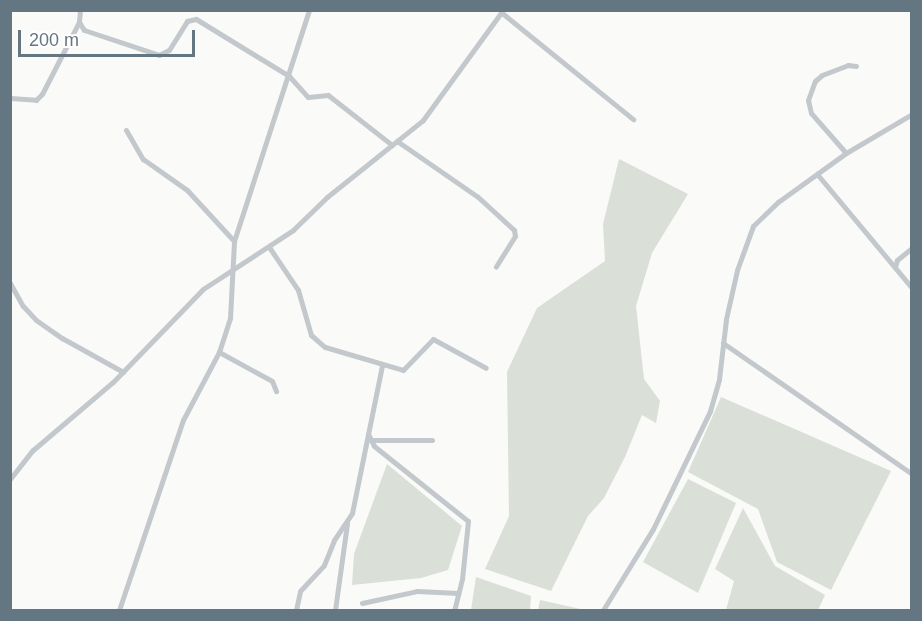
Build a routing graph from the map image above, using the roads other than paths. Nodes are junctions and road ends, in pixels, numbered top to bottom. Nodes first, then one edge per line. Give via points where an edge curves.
1 (80, 10) edge
2 (309, 10) edge
3 (503, 12) edge
4 (79, 22) junction
5 (856, 66) dead end
6 (289, 76) junction
7 (10, 98) edge
8 (912, 114) edge
9 (633, 119) dead end
10 (126, 129) dead end
11 (395, 143) junction
12 (846, 153) junction
13 (817, 174) junction
14 (234, 241) junction
15 (269, 247) junction
16 (912, 248) edge
17 (496, 266) dead end
18 (895, 267) junction
19 (230, 270) junction
20 (10, 283) edge
21 (912, 288) edge
22 (723, 343) junction
23 (219, 352) junction
24 (382, 365) junction
25 (486, 368) dead end
26 (123, 372) junction
27 (276, 392) dead end
28 (369, 437) junction
29 (432, 440) dead end
30 (912, 474) edge
31 (10, 479) edge
32 (348, 521) junction
33 (458, 593) junction
34 (338, 594) junction
35 (345, 598) dead end
36 (362, 603) dead end
37 (120, 610) edge
38 (296, 610) edge
39 (335, 610) edge
40 (454, 610) edge
41 (603, 610) edge

1 - 4 street
2 - 6 street
3 - 9 street
3 - 11 street via 476,43 433,109
4 - 6 street via 84,30 159,55 169,50 187,21 196,19
4 - 7 street via 42,94 36,100
5 - 12 street via 848,64 822,75 815,81 808,100 811,113
6 - 11 street via 308,97 328,95
6 - 14 street
8 - 12 street
10 - 14 street via 143,159 187,190
11 - 15 street
11 - 17 street via 478,197 514,230 515,236
12 - 13 street
13 - 18 street
13 - 22 street via 766,211 750,231 737,270
14 - 19 street
15 - 19 street
15 - 24 street via 298,290 316,341
16 - 18 street via 897,260
18 - 21 street
19 - 23 street via 233,297
19 - 26 street via 181,309
20 - 26 street via 36,320
22 - 30 street
22 - 41 street via 718,387 700,435 653,529
23 - 27 street via 272,381
23 - 37 street via 183,420
24 - 25 street via 407,369 433,339
24 - 28 street
26 - 31 street via 39,444
28 - 29 street
28 - 32 street
28 - 33 street via 468,521
32 - 34 street
32 - 38 street via 324,565 300,591
33 - 36 street via 417,591
33 - 40 street
34 - 35 street
34 - 39 street

